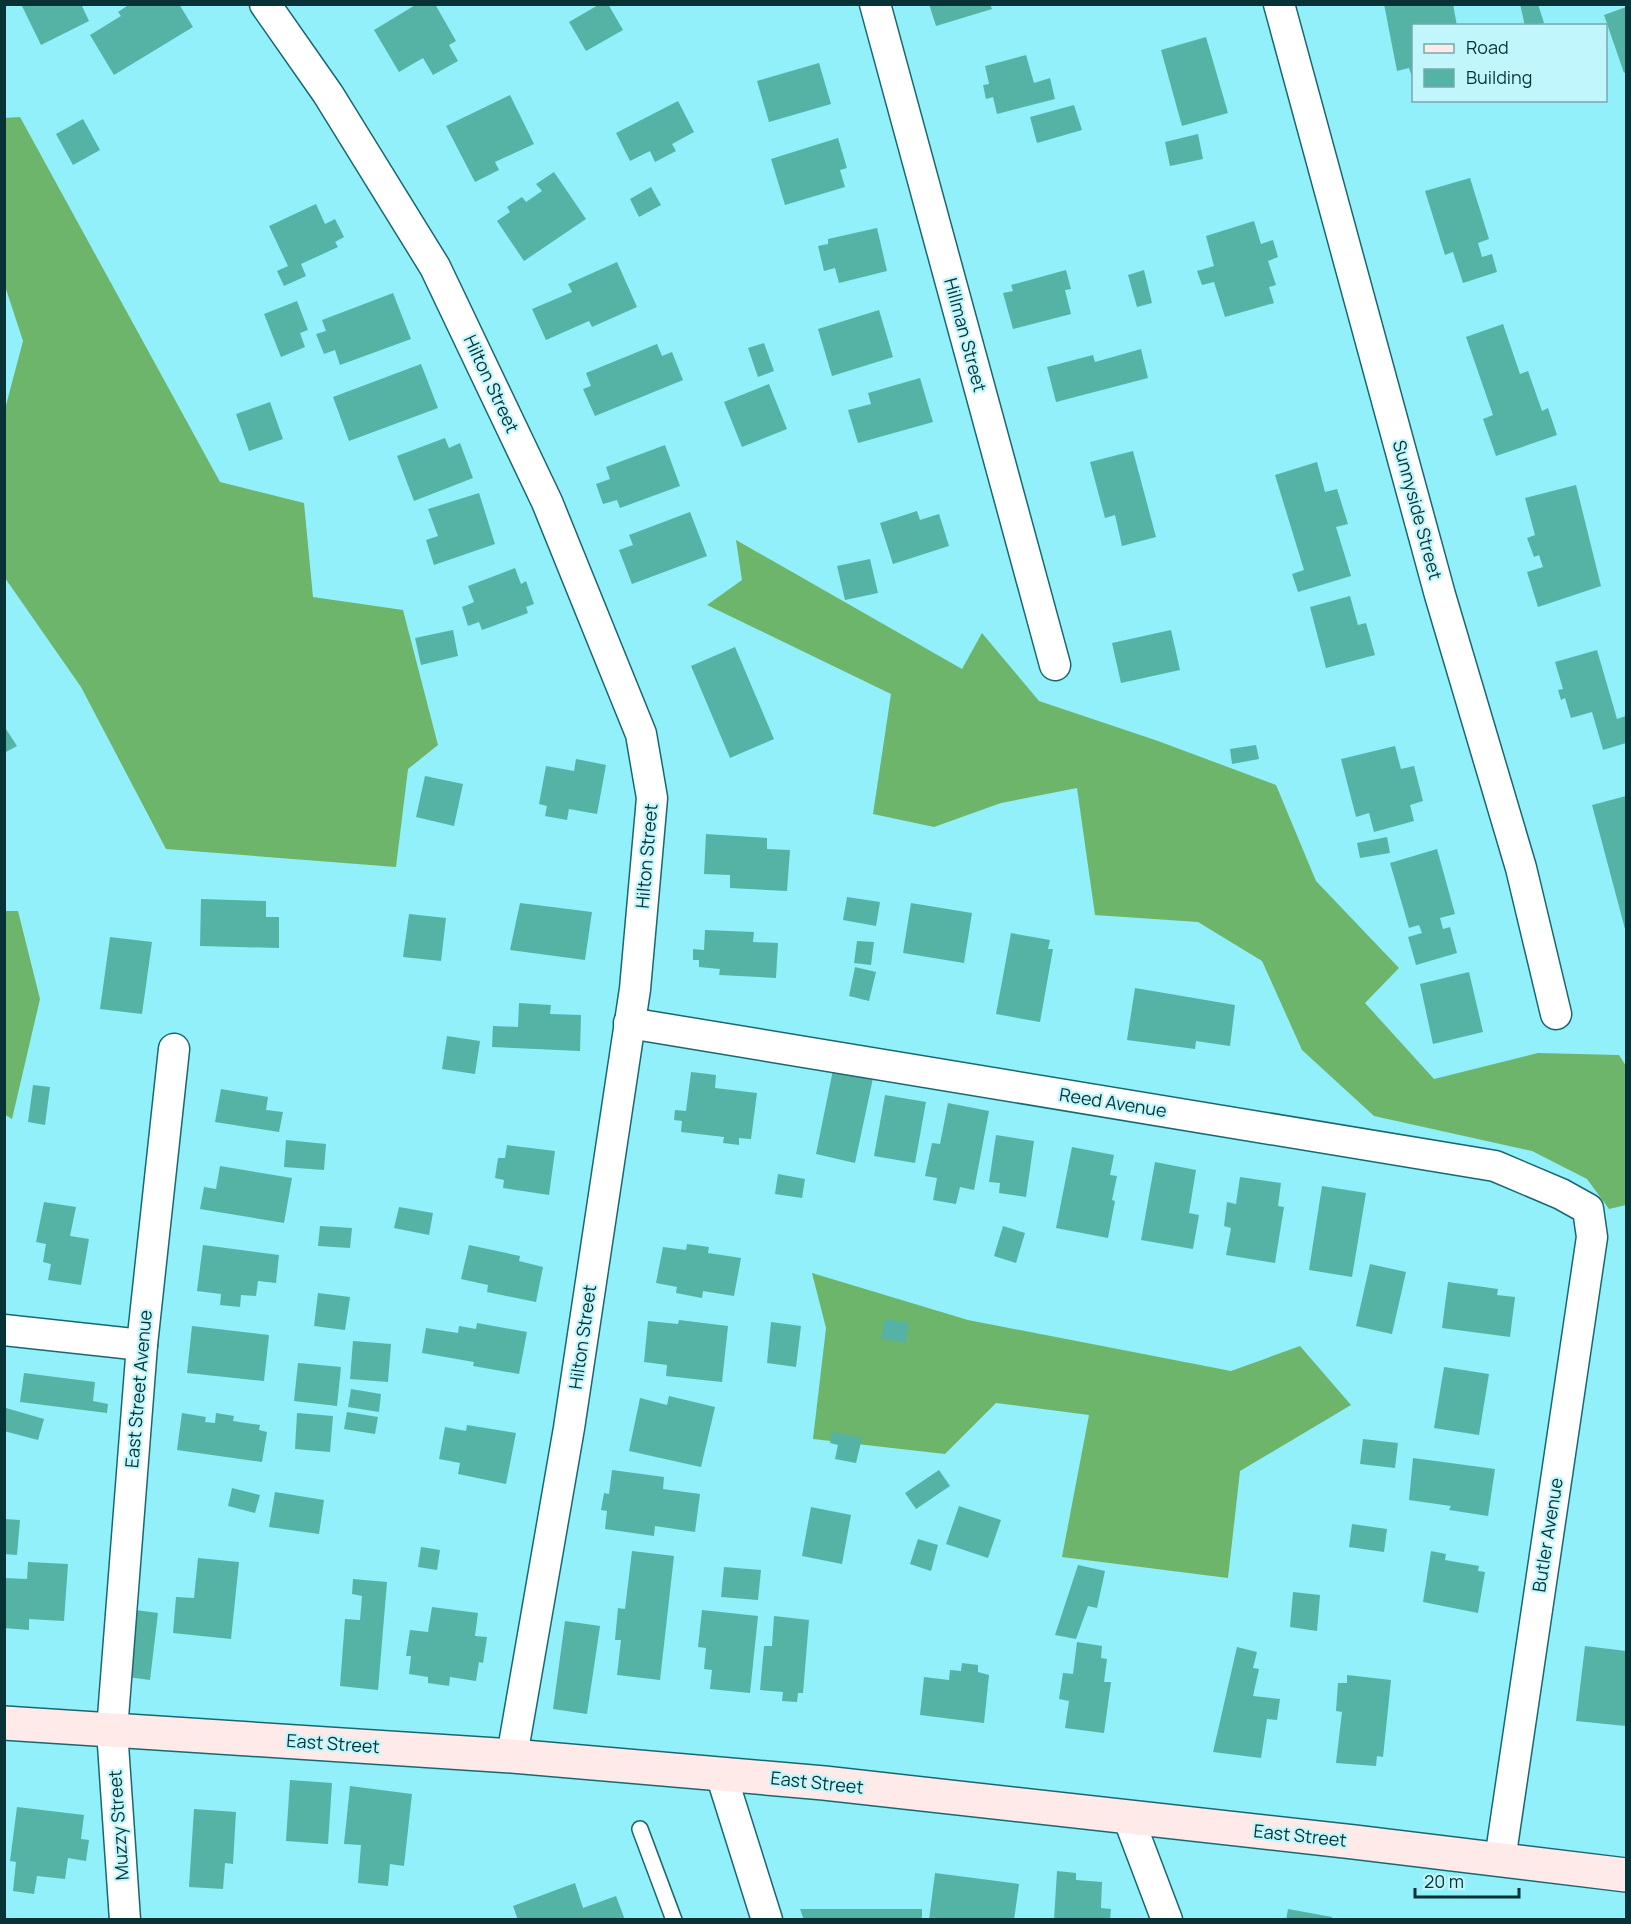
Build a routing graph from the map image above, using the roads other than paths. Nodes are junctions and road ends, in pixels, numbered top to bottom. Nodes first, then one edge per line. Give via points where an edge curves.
1 (265, 4) edge
2 (875, 4) edge
3 (1280, 4) edge
4 (1055, 665) dead end
5 (1556, 1014) dead end
6 (629, 1023) junction
7 (174, 1049) dead end
8 (1588, 1209) joint
9 (4, 1330) edge
10 (142, 1345) junction
11 (4, 1723) edge
12 (112, 1730) junction
13 (512, 1756) junction
14 (721, 1774) junction
15 (1128, 1817) junction
16 (640, 1829) dead end
17 (1500, 1860) junction
18 (1626, 1875) edge
19 (125, 1920) edge
20 (674, 1920) edge
21 (767, 1920) edge
22 (1167, 1920) edge

1 - 6 street, Hilton Street via 328,94 435,267 547,502 641,734 652,798
2 - 4 street, Hillman Street
3 - 5 street, Sunnyside Street via 1437,583 1521,868
6 - 8 street, Reed Avenue via 1495,1166
6 - 13 street, Hilton Street via 569,1428
7 - 10 street, East Street Avenue
8 - 17 street, Butler Avenue via 1592,1237
9 - 10 street
10 - 12 street, East Street Avenue
11 - 12 main road, East Street
12 - 13 main road, East Street
12 - 19 street, Muzzy Street
13 - 14 main road, East Street
14 - 15 main road, East Street
14 - 21 street
15 - 17 main road, East Street
15 - 22 street
16 - 20 lane
17 - 18 main road, East Street

